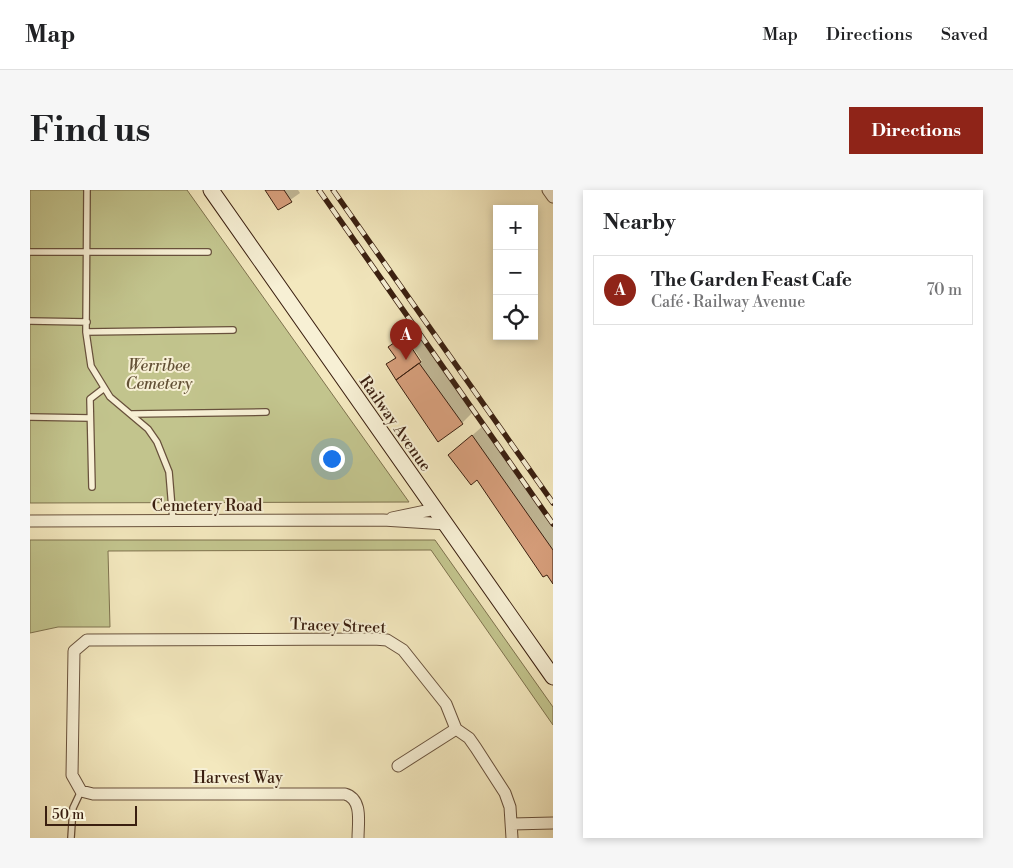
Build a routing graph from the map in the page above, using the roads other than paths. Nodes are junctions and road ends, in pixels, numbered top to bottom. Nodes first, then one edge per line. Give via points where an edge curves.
1 (86, 190) edge
2 (211, 190) edge
3 (548, 190) edge
4 (553, 197) edge
5 (30, 252) edge
6 (87, 252) junction
7 (208, 252) dead end
8 (30, 321) edge
9 (87, 322) junction
10 (233, 330) dead end
11 (86, 332) junction
12 (103, 388) junction
13 (266, 412) dead end
14 (132, 414) junction
15 (30, 417) edge
16 (90, 418) junction
17 (92, 487) dead end
18 (435, 509) junction
19 (383, 520) junction
20 (30, 521) edge
21 (173, 521) junction
22 (446, 524) junction
23 (553, 677) edge
24 (456, 730) junction
25 (398, 766) dead end
26 (81, 791) junction
27 (553, 823) edge
28 (512, 824) junction
29 (71, 838) edge
30 (358, 838) edge
31 (512, 838) edge

1 - 6 lane
2 - 18 street, Railway Avenue
3 - 4 street
5 - 6 lane
6 - 7 lane
6 - 9 lane
8 - 9 lane
9 - 11 lane
10 - 11 lane
11 - 12 lane via 91,366
12 - 14 lane
12 - 16 lane via 90,399
13 - 14 lane
14 - 21 lane via 148,429 164,457 172,486
15 - 16 lane
16 - 17 lane
18 - 19 street, Cemetery Road
18 - 22 street, Railway Avenue
19 - 21 street, Cemetery Road
19 - 22 street, Cemetery Road
20 - 21 street, Cemetery Road
22 - 23 street, Railway Avenue
24 - 25 street
24 - 26 street, Tracey Street via 446,704 403,650 387,640 87,640 78,646 72,658 72,775
24 - 28 street, Tracey Street via 472,743 505,793
26 - 29 lane via 73,808
26 - 30 street, Harvest Way via 93,794 345,794 350,795 357,805
27 - 28 street
28 - 31 street, Tracey Street

